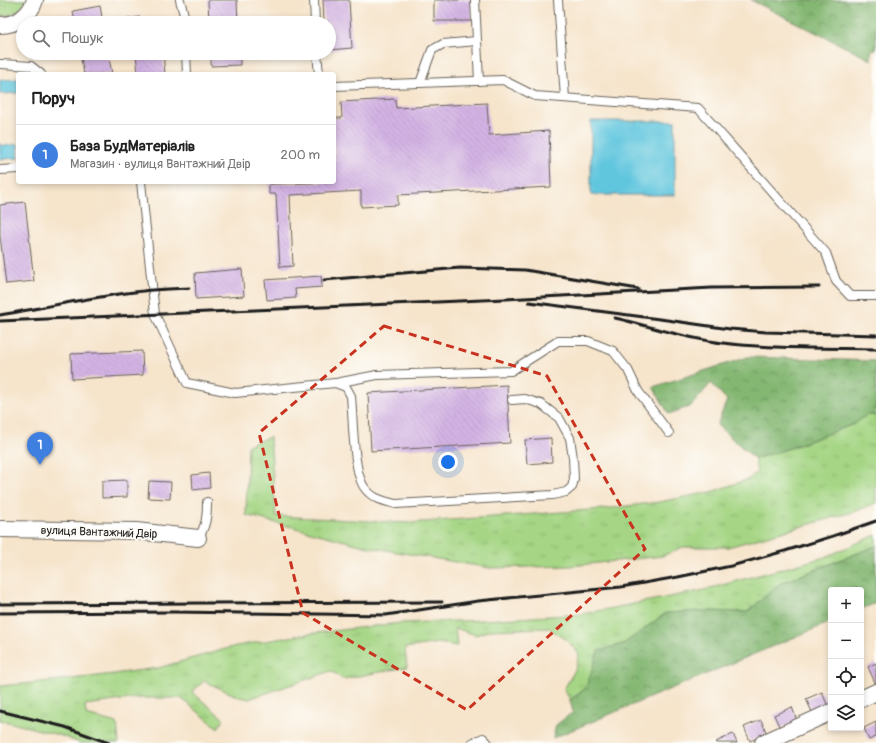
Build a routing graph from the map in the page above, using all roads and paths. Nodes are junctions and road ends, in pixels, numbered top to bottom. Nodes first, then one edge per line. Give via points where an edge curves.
1 (35, 0) edge
2 (180, 0) edge
3 (314, 0) edge
4 (475, 0) edge
5 (558, 0) edge
6 (24, 16) edge
7 (184, 16) edge
8 (315, 16) edge
9 (16, 21) edge
10 (0, 25) edge
11 (477, 41) junction
12 (186, 60) edge
13 (318, 60) edge
14 (0, 64) edge
15 (39, 72) edge
16 (187, 72) edge
17 (319, 72) edge
18 (479, 81) junction
19 (420, 83) junction
20 (336, 86) edge
21 (565, 98) junction
22 (16, 169) edge
23 (0, 170) edge
24 (141, 184) edge
25 (876, 296) edge
26 (335, 383) junction
27 (512, 400) dead end
28 (669, 433) dead end
29 (207, 502) dead end
30 (0, 529) edge
31 (198, 538) joint
32 (876, 692) edge
33 (864, 698) edge
34 (828, 713) edge
35 (472, 743) edge
36 (488, 743) edge
37 (763, 743) edge

1 - 6 street
2 - 7 lane
3 - 8 lane
4 - 11 lane
5 - 21 lane
9 - 10 street
11 - 18 lane
11 - 19 lane via 443,44 432,50
12 - 16 lane
13 - 17 lane
14 - 15 lane via 31,66
18 - 19 lane
18 - 21 lane via 503,80 535,96
19 - 20 lane
21 - 25 lane via 698,108 826,252 836,281 850,296
22 - 23 lane
24 - 26 lane via 155,314 187,383 235,393
26 - 27 lane via 346,387 351,396 357,472 364,487 381,501 396,504 553,495 566,492 572,487 574,479 570,438 559,418 541,404 525,399
26 - 28 lane via 377,375 511,371 558,340 588,341 613,351
29 - 31 lane via 203,531
30 - 31 street, вулиця Вантажний Двір via 136,531
32 - 33 street
34 - 37 street
35 - 36 lane via 483,738

